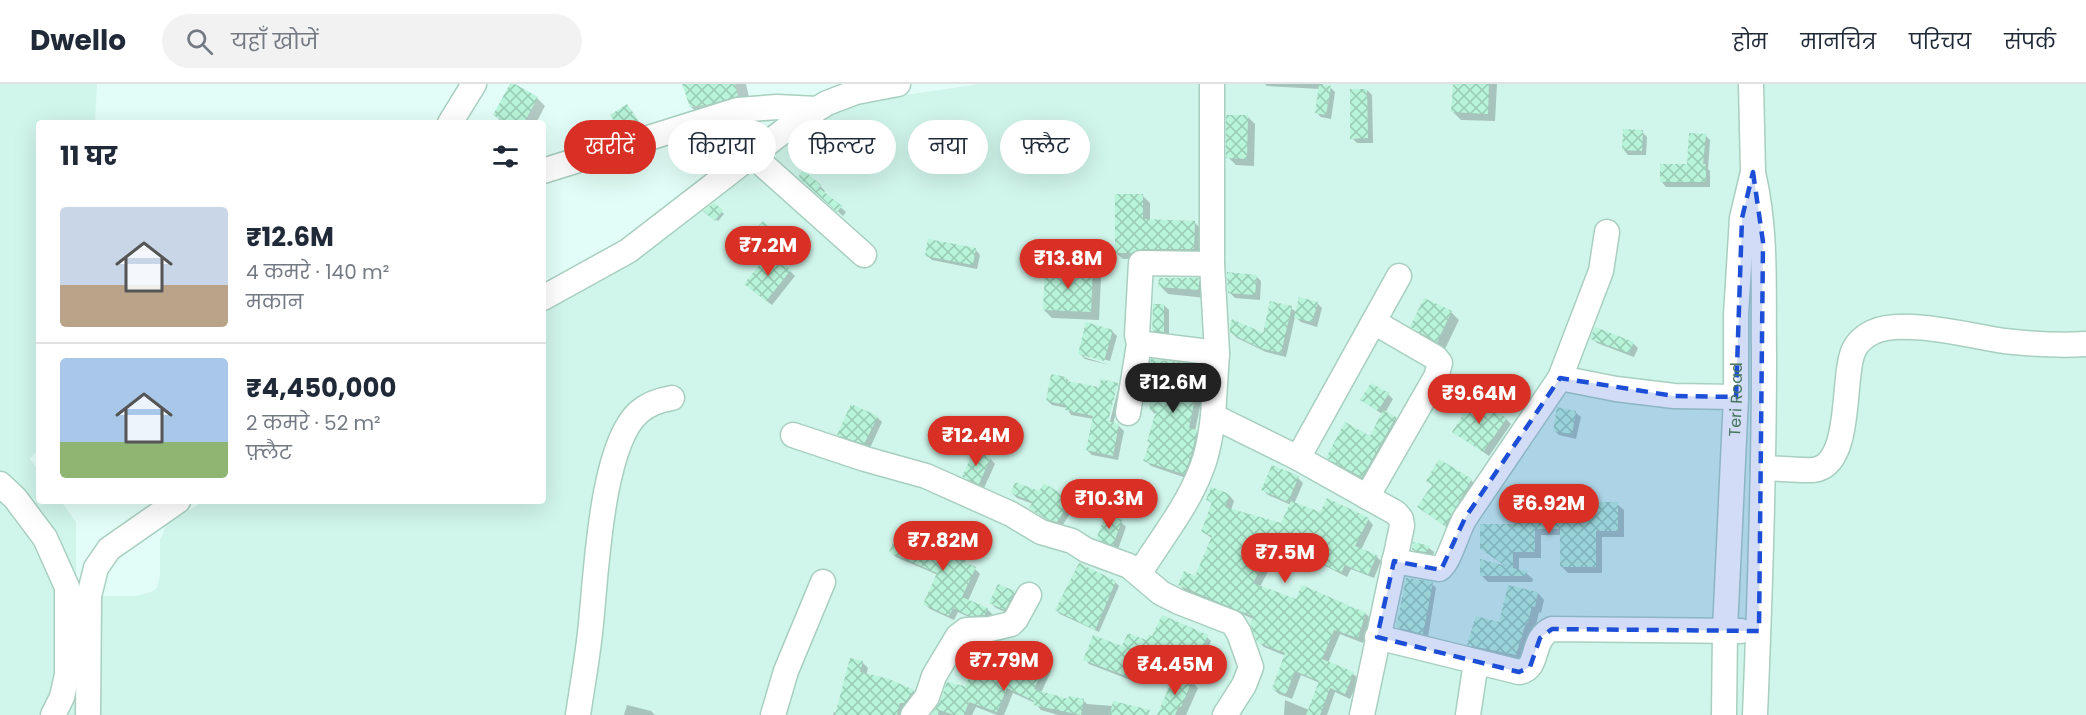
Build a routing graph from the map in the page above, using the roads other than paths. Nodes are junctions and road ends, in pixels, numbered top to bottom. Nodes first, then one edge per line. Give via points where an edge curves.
1 (474, 84) edge
2 (898, 84) edge
3 (1212, 84) edge
4 (1751, 84) edge
5 (817, 110) junction
6 (452, 120) edge
7 (776, 137) edge
8 (546, 170) edge
9 (1753, 172) junction
10 (727, 174) edge
11 (773, 174) edge
12 (1607, 232) dead end
13 (864, 255) dead end
14 (1212, 264) junction
15 (1399, 276) dead end
16 (546, 296) edge
17 (1374, 322) junction
18 (1145, 344) dead end
19 (2086, 344) edge
20 (1217, 353) junction
21 (1560, 378) junction
22 (1736, 397) junction
23 (672, 398) dead end
24 (1128, 413) dead end
25 (1213, 416) junction
26 (793, 435) dead end
27 (1298, 458) junction
28 (1763, 468) junction
29 (0, 484) edge
30 (1367, 497) junction
31 (174, 504) edge
32 (1394, 561) junction
33 (1139, 574) junction
34 (823, 582) dead end
35 (1029, 595) dead end
36 (1725, 630) junction
37 (1759, 631) junction
38 (1377, 637) junction
39 (1476, 662) junction
40 (1230, 713) edge
41 (54, 715) edge
42 (88, 715) edge
43 (578, 715) edge
44 (773, 715) edge
45 (913, 715) edge
46 (1362, 715) edge
47 (1468, 715) edge
48 (1724, 715) edge
49 (1755, 715) edge

1 - 6 street
2 - 5 street via 856,92
3 - 14 street
4 - 9 street, Teri Road
5 - 7 street
5 - 8 street via 738,110
9 - 22 street, Teri Road via 1742,218
9 - 28 street via 1763,242
10 - 16 street via 628,251
11 - 13 street
12 - 21 street via 1601,271
14 - 20 street
14 - 24 street via 1141,263 1139,344
15 - 17 street
17 - 27 street
17 - 30 street via 1440,363 1436,377
18 - 20 street
19 - 28 street via 2035,345 1917,328 1874,331 1860,340 1852,355 1845,412 1830,461 1818,469
20 - 25 street
21 - 22 street via 1674,396
21 - 32 street via 1465,518 1444,567
22 - 36 street, Teri Road
23 - 43 street via 654,402 638,412 616,450 604,500
25 - 27 street
25 - 33 street via 1209,444 1194,487
26 - 33 street via 945,483 1041,532 1071,541
27 - 30 street
28 - 37 street
29 - 41 street via 45,538 67,586 67,675
30 - 32 street via 1401,519
31 - 42 street via 109,549 96,568 89,596
32 - 38 street
33 - 40 street via 1161,593 1236,627 1251,667
34 - 44 street via 786,671
35 - 45 street via 1011,624 966,630 958,636 934,676 927,697
36 - 37 street
36 - 39 street via 1552,629 1540,638 1526,671
36 - 48 street, Teri Road
37 - 49 street
38 - 39 street
38 - 46 street
39 - 47 street

